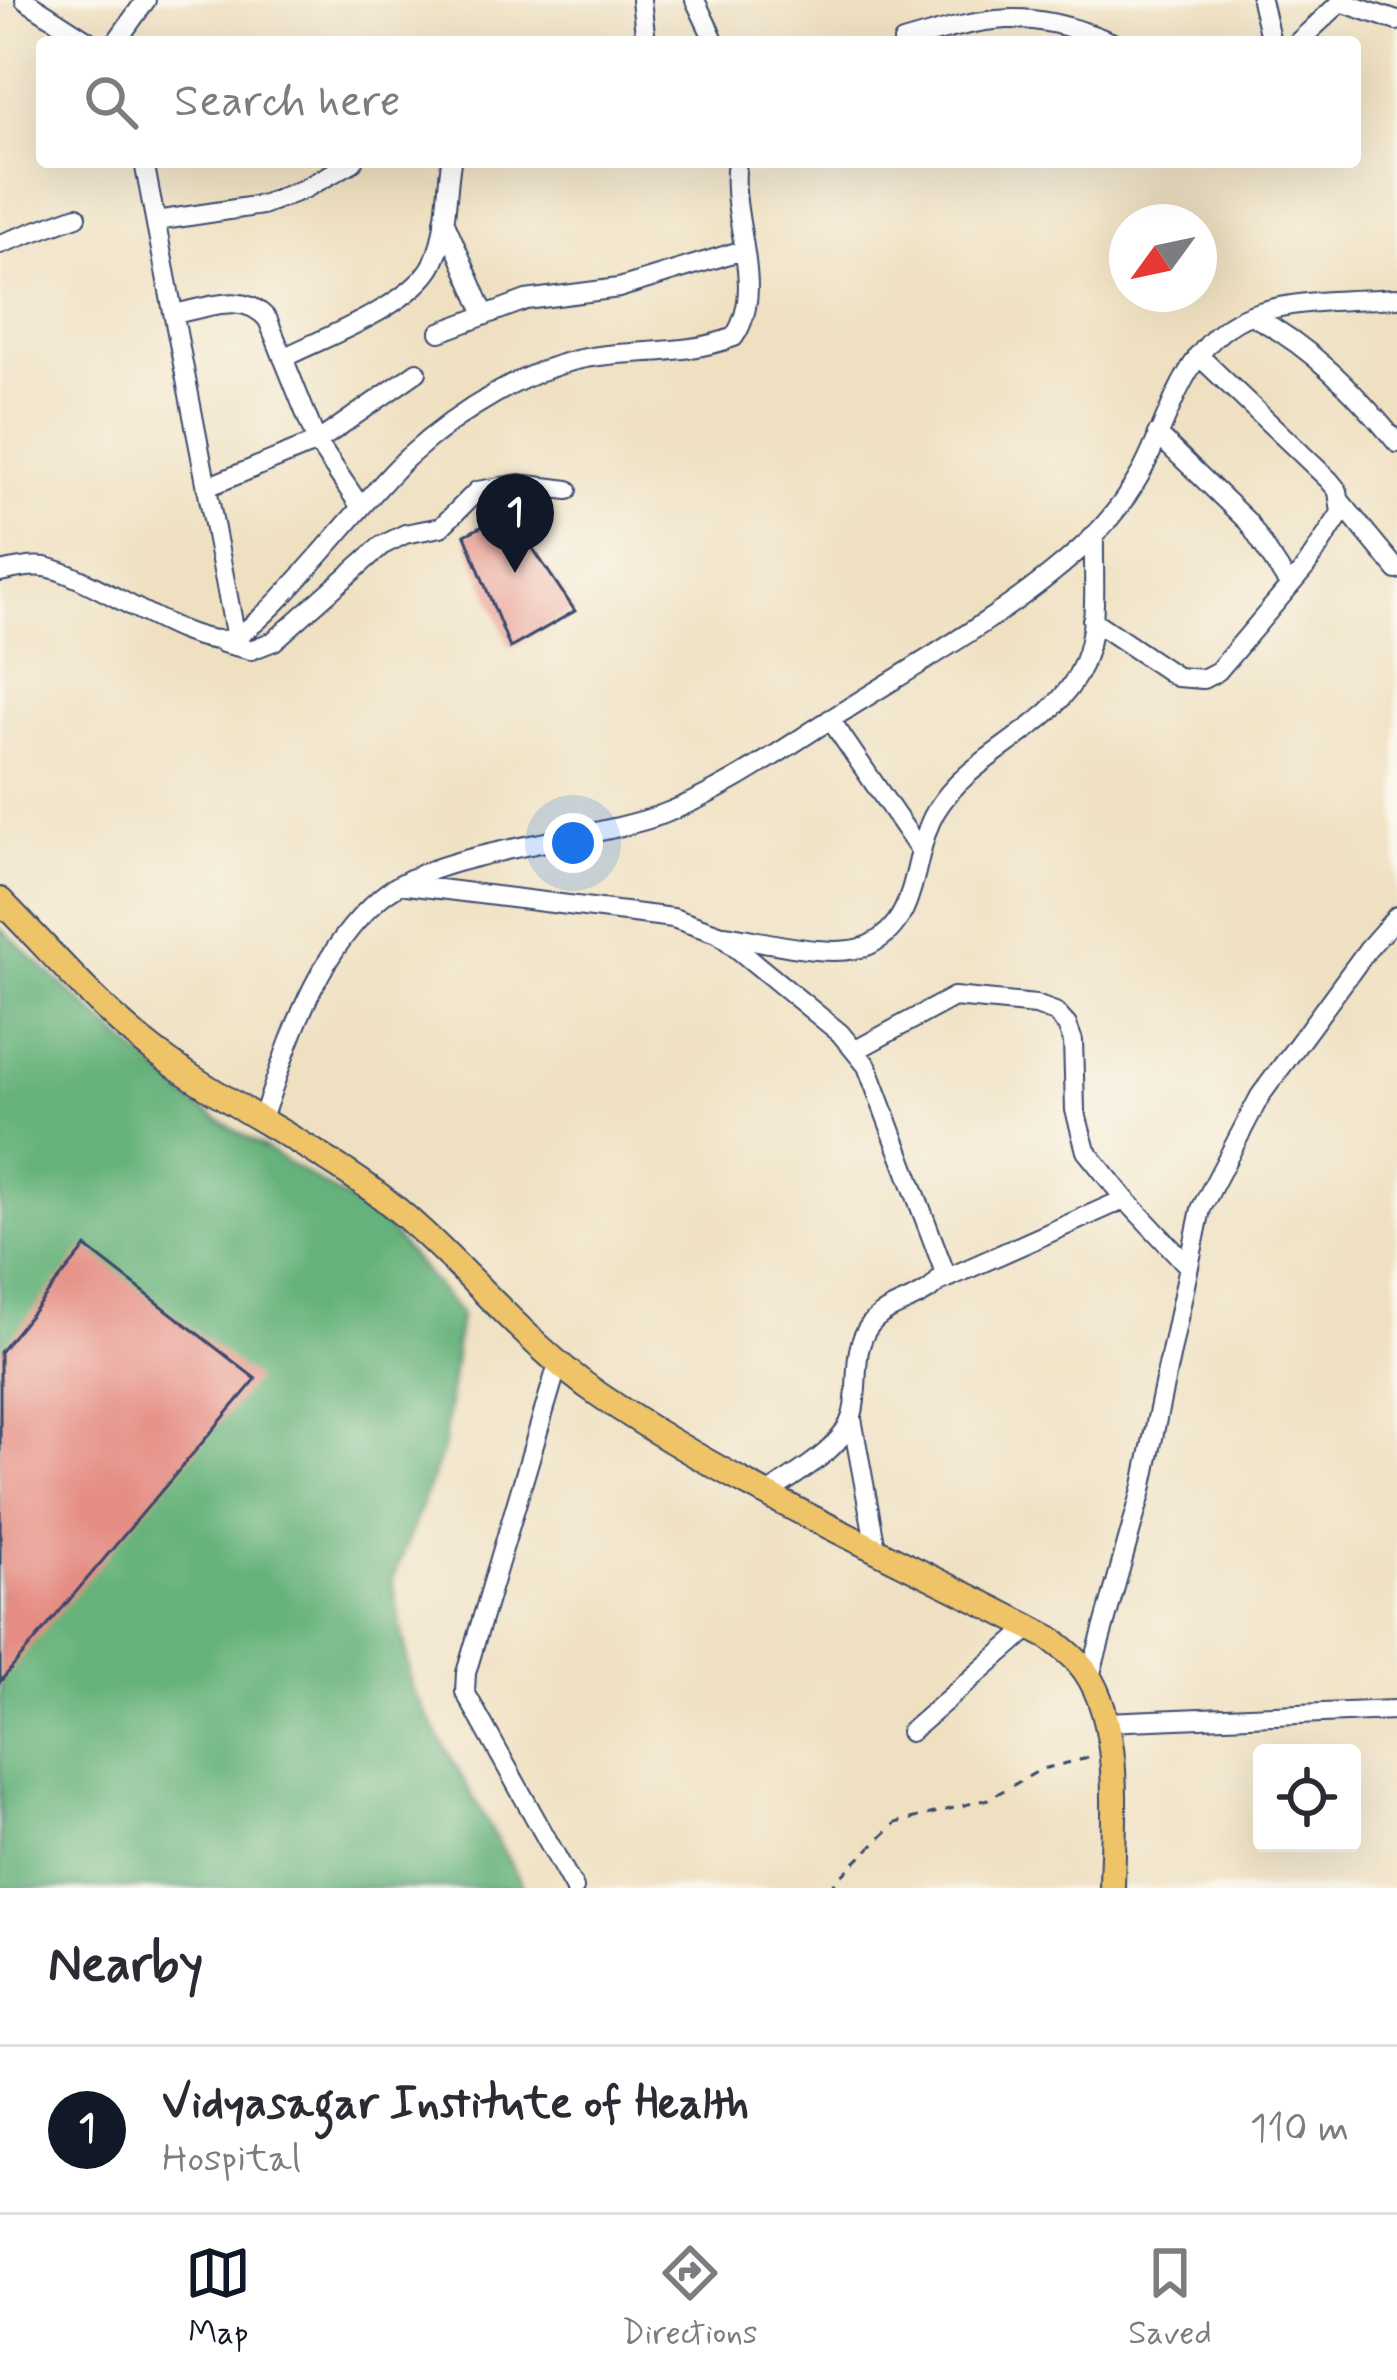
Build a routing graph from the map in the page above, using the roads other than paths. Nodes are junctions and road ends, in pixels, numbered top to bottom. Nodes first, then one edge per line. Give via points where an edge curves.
1 (25, 0) edge
2 (146, 0) edge
3 (641, 0) edge
4 (695, 0) edge
5 (978, 0) edge
6 (1049, 0) edge
7 (1261, 0) edge
8 (1342, 1) edge
9 (1039, 19) junction
10 (986, 21) junction
11 (1397, 21) edge
12 (81, 36) edge
13 (120, 36) edge
14 (645, 36) edge
15 (712, 36) edge
16 (927, 36) edge
17 (1096, 36) edge
18 (1270, 36) edge
19 (1304, 36) edge
20 (145, 168) edge
21 (342, 168) edge
22 (451, 168) edge
23 (730, 168) edge
24 (76, 216) dead end
25 (442, 217) junction
26 (156, 221) junction
27 (0, 244) edge
28 (743, 250) junction
29 (1397, 298) edge
30 (174, 314) junction
31 (1251, 314) junction
32 (485, 315) junction
33 (440, 332) dead end
34 (1198, 356) junction
35 (284, 358) junction
36 (416, 372) dead end
37 (1157, 434) junction
38 (317, 442) junction
39 (1397, 442) edge
40 (207, 488) junction
41 (568, 490) dead end
42 (1341, 502) junction
43 (360, 506) junction
44 (1094, 537) junction
45 (1397, 570) edge
46 (0, 572) edge
47 (1290, 586) junction
48 (1092, 620) junction
49 (228, 640) junction
50 (830, 719) junction
51 (921, 852) junction
52 (404, 885) junction
53 (0, 900) edge
54 (1397, 916) edge
55 (719, 934) junction
56 (856, 1050) junction
57 (262, 1119) junction
58 (1125, 1199) junction
59 (1190, 1267) junction
60 (941, 1281) junction
61 (558, 1364) junction
62 (851, 1419) junction
63 (769, 1492) junction
64 (876, 1548) junction
65 (1031, 1627) junction
66 (1089, 1680) junction
67 (1394, 1710) dead end
68 (1105, 1722) junction
69 (910, 1732) dead end
70 (574, 1888) edge
71 (1112, 1888) edge

1 - 12 street
2 - 13 street
3 - 14 street
4 - 15 street
5 - 10 street
6 - 9 street
7 - 18 street
8 - 11 street
8 - 19 street
9 - 10 street
9 - 17 street
10 - 16 street
20 - 26 street
21 - 26 street via 262,205
22 - 25 street
23 - 28 street
24 - 27 street
25 - 32 street
25 - 35 street via 435,260 422,280
26 - 30 street
28 - 32 street via 646,282 526,300
28 - 43 street via 748,295 734,337 564,361 531,375 408,456
29 - 31 street
30 - 35 street via 246,302 268,320
30 - 40 street
31 - 34 street
31 - 39 street via 1307,349
32 - 33 street
34 - 37 street
34 - 42 street via 1329,480
35 - 38 street
36 - 38 street
37 - 44 street via 1116,516
37 - 47 street via 1248,521
38 - 40 street
38 - 43 street
40 - 49 street
41 - 49 street via 519,484 476,491 441,526 381,546 274,641 251,650
42 - 45 street
42 - 47 street
43 - 49 street
44 - 48 street
44 - 50 street
46 - 49 street via 43,567 196,636
47 - 48 street via 1203,679 1178,676
48 - 51 street via 1084,661 1060,702 953,788
50 - 51 street
50 - 52 street via 715,792 662,815
51 - 55 street via 898,922 862,948
52 - 55 street via 673,918
52 - 57 street via 346,933 310,988
53 - 57 main road via 129,1030
54 - 59 street via 1260,1096 1202,1209
55 - 56 street
56 - 58 street via 954,997 1055,1012 1072,1041 1078,1131
56 - 60 street via 942,1256
57 - 61 main road via 418,1227
58 - 59 street
58 - 60 street
59 - 66 street via 1142,1490
60 - 62 street via 873,1320 858,1353
61 - 63 main road via 656,1431
61 - 70 street via 465,1693
62 - 63 street via 831,1446
62 - 64 street
63 - 64 main road
64 - 65 main road
65 - 66 main road
65 - 69 street
66 - 68 main road
67 - 68 street
68 - 71 main road

